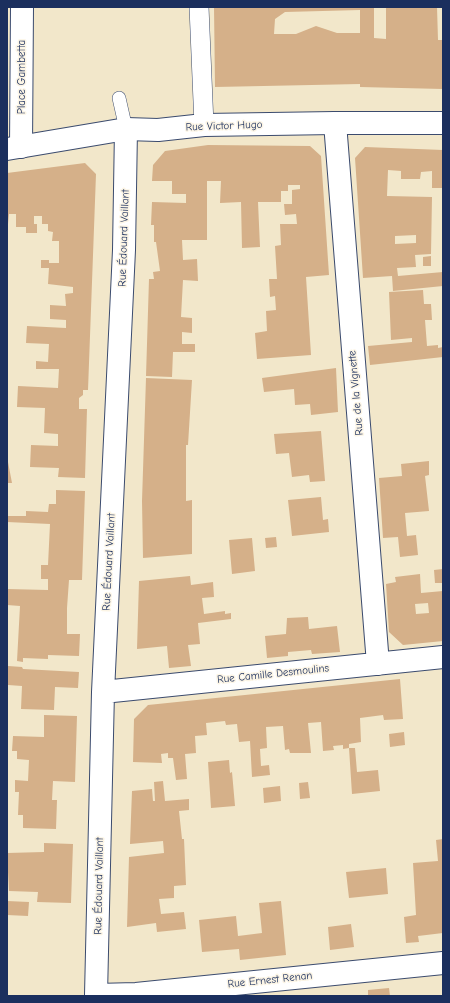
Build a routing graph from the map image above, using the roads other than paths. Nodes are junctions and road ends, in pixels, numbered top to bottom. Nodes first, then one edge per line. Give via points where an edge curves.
1 (22, 7) edge
2 (199, 7) edge
3 (119, 98) dead end
4 (335, 122) junction
5 (443, 123) edge
6 (204, 125) junction
7 (126, 129) junction
8 (14, 148) edge
9 (443, 657) edge
10 (378, 664) junction
11 (103, 692) junction
12 (443, 963) edge
13 (96, 996) edge

1 - 8 street, Place Gambetta
2 - 6 street
3 - 7 lane
4 - 5 street, Rue Victor Hugo
4 - 6 street, Rue Victor Hugo
4 - 10 street, Rue de la Vignette
6 - 7 street, Rue Victor Hugo via 158,130
7 - 8 street, Rue Victor Hugo
7 - 11 street, Rue Édouard Vaillant via 124,250
9 - 10 street, Rue Camille Desmoulins
10 - 11 street, Rue Camille Desmoulins
11 - 13 street, Rue Édouard Vaillant
12 - 13 street, Rue Ernest Renan

